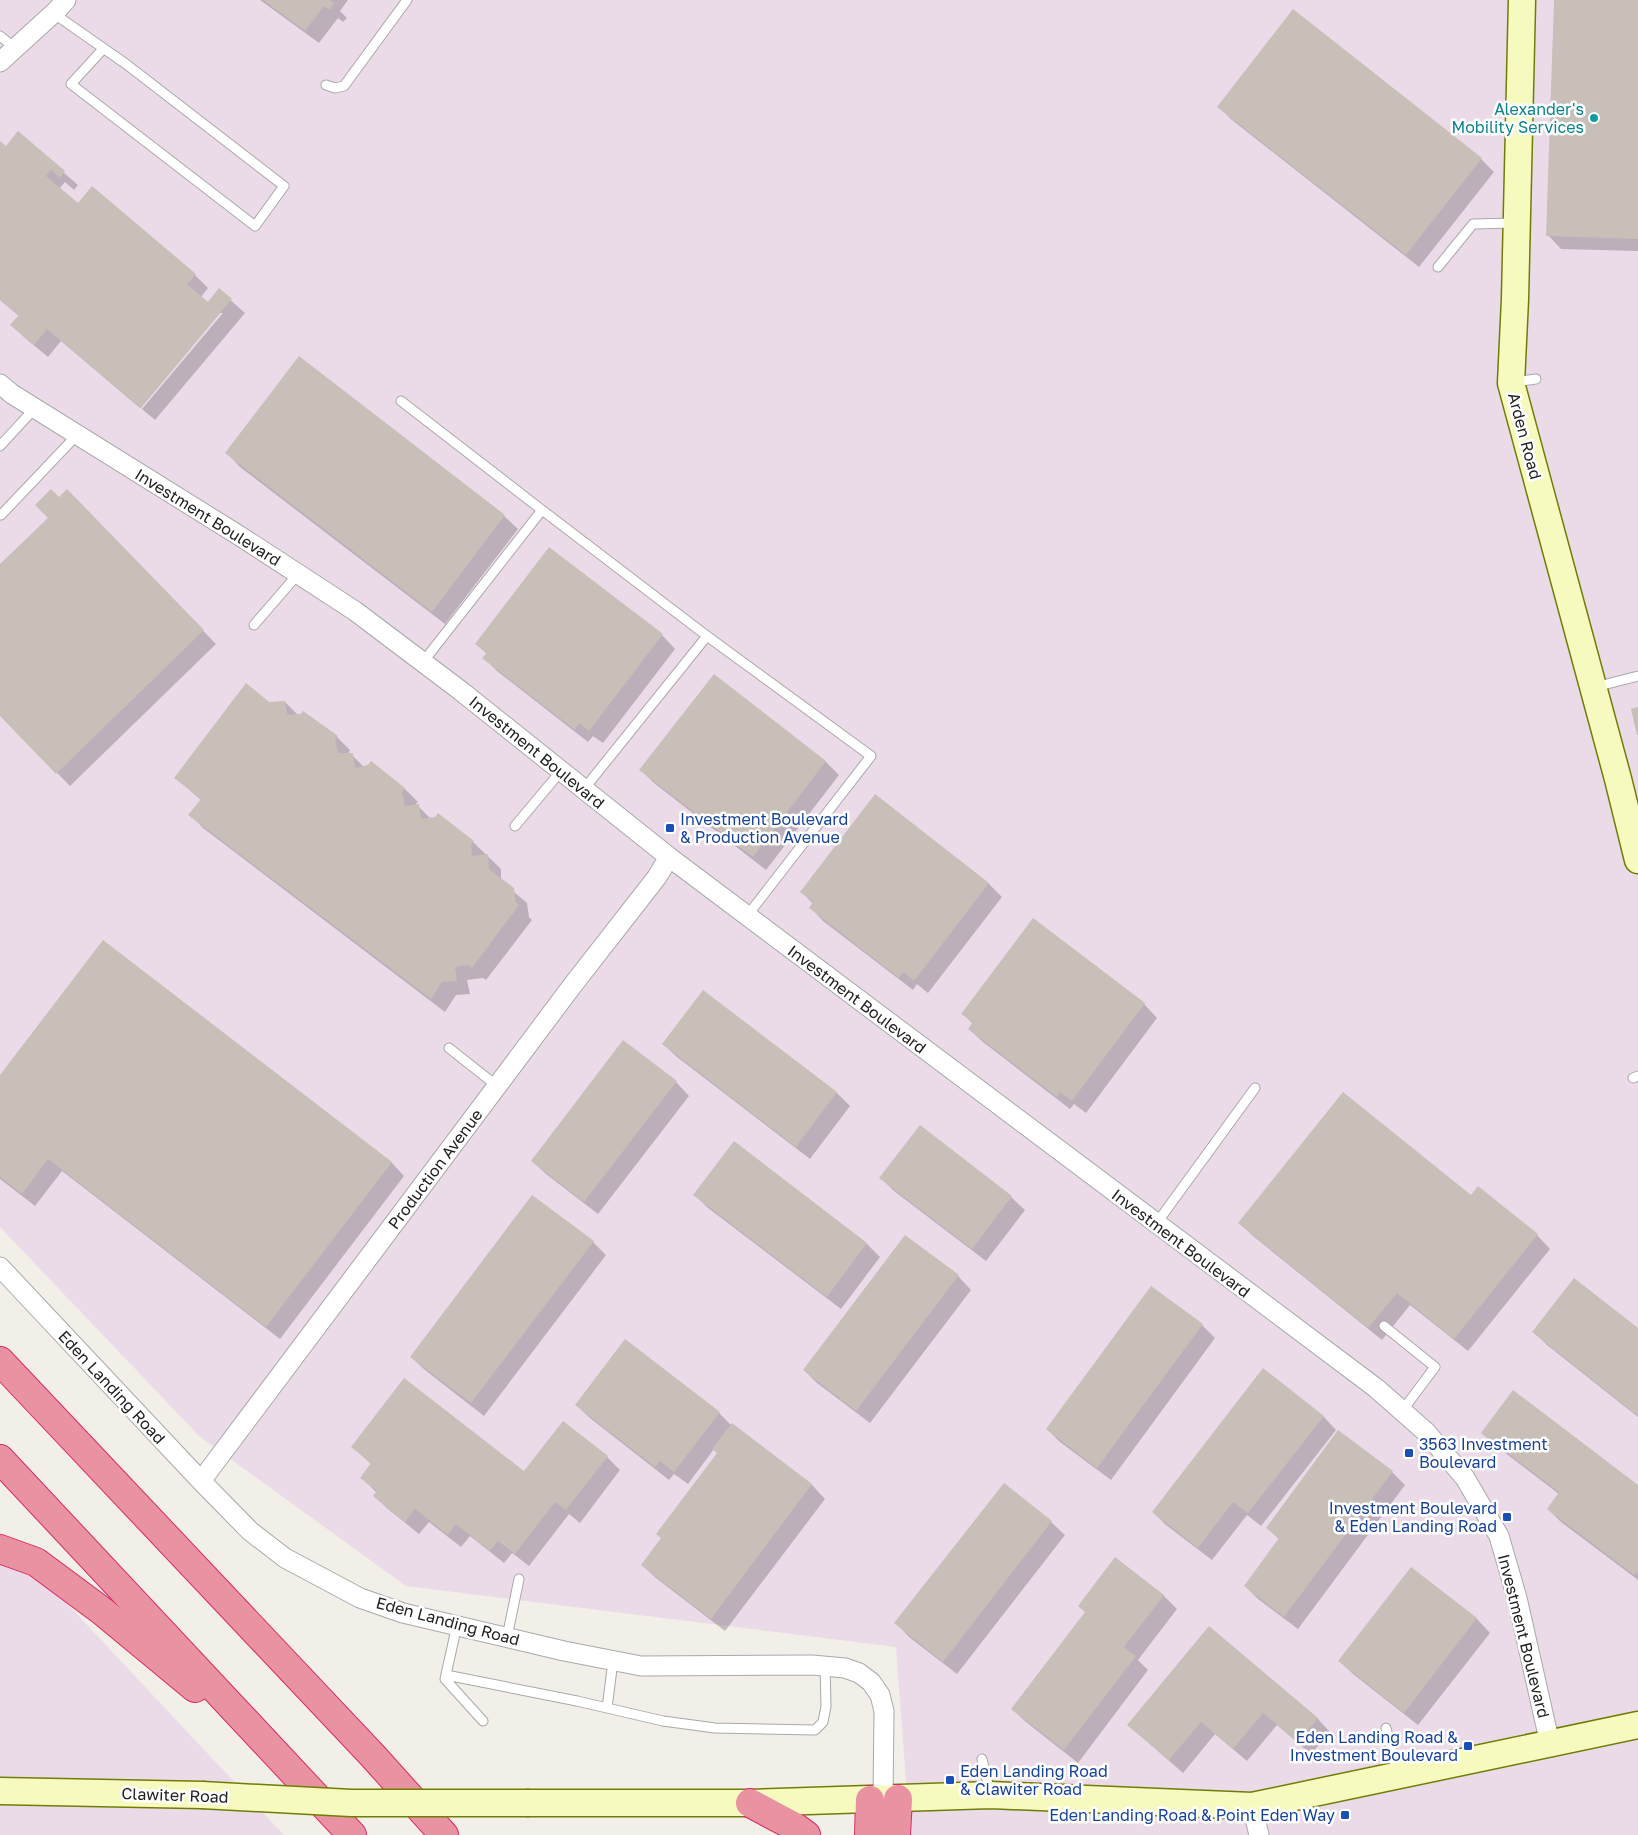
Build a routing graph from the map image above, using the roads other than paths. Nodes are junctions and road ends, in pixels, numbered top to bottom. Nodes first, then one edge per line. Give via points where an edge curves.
1 (407, 0) edge
2 (1522, 0) edge
3 (59, 7) edge
4 (0, 36) edge
5 (15, 48) junction
6 (104, 48) junction
7 (0, 62) edge
8 (326, 86) dead end
9 (1517, 222) junction
10 (1438, 267) dead end
11 (1536, 379) dead end
12 (1511, 382) junction
13 (0, 384) edge
14 (401, 401) dead end
15 (35, 408) junction
16 (77, 435) junction
17 (0, 446) edge
18 (542, 510) junction
19 (0, 514) edge
20 (298, 574) junction
21 (254, 626) dead end
22 (707, 636) junction
23 (423, 662) junction
24 (1638, 676) edge
25 (1594, 687) junction
26 (561, 771) junction
27 (584, 789) junction
28 (515, 826) dead end
29 (669, 857) junction
30 (1638, 860) edge
31 (747, 916) junction
32 (449, 1048) dead end
33 (497, 1086) junction
34 (1255, 1088) dead end
35 (1156, 1224) junction
36 (0, 1268) edge
37 (1384, 1326) dead end
38 (0, 1361) edge
39 (1402, 1411) junction
40 (0, 1459) edge
41 (201, 1481) junction
42 (0, 1549) edge
43 (519, 1579) dead end
44 (456, 1625) junction
45 (507, 1637) junction
46 (613, 1661) junction
47 (826, 1666) junction
48 (446, 1675) junction
49 (607, 1708) junction
50 (483, 1721) dead end
51 (1638, 1725) edge
52 (1386, 1728) dead end
53 (1550, 1744) junction
54 (373, 1756) junction
55 (982, 1759) dead end
56 (289, 1767) junction
57 (1398, 1776) junction
58 (0, 1791) edge
59 (991, 1795) junction
60 (884, 1799) junction
61 (750, 1803) junction
62 (1252, 1806) junction
63 (352, 1835) edge
64 (444, 1835) edge
65 (458, 1835) edge
66 (806, 1835) edge
67 (869, 1835) edge
68 (896, 1835) edge
69 (1259, 1835) edge

1 - 8 lane via 344,86
2 - 9 street, Arden Road
3 - 5 street
3 - 6 lane
4 - 5 lane
5 - 7 street
6 - 6 lane via 284,186 255,226 70,84
9 - 10 lane via 1473,224
9 - 12 street, Arden Road
11 - 12 lane
12 - 25 street, Arden Road
13 - 15 street, Investment Boulevard
14 - 18 lane
15 - 16 street, Investment Boulevard
15 - 17 lane
16 - 19 lane
16 - 20 street, Investment Boulevard
18 - 22 lane
18 - 23 lane
20 - 21 lane
20 - 23 street, Investment Boulevard
22 - 27 lane
22 - 31 lane via 871,756
23 - 26 street, Investment Boulevard
24 - 25 lane
25 - 30 street, Arden Road
26 - 27 street, Investment Boulevard
26 - 28 lane
27 - 29 street, Investment Boulevard
29 - 31 street, Investment Boulevard
29 - 33 street, Production Avenue
31 - 35 street, Investment Boulevard
32 - 33 lane
33 - 41 street, Production Avenue
34 - 35 lane
35 - 39 street, Investment Boulevard via 1376,1388
36 - 41 street, Eden Landing Road
37 - 39 lane via 1436,1367
38 - 54 highway
39 - 53 street, Investment Boulevard via 1426,1432 1465,1478 1499,1536 1517,1598
40 - 56 highway
41 - 44 street, Eden Landing Road via 250,1530 285,1558 360,1598 403,1613
42 - 56 highway via 36,1562 95,1606
43 - 45 lane
44 - 45 street, Eden Landing Road
44 - 48 lane
45 - 46 street, Eden Landing Road
46 - 47 street, Eden Landing Road via 641,1666
46 - 49 lane
47 - 49 lane via 826,1706 822,1722 815,1730 715,1728 663,1721
47 - 60 street, Eden Landing Road via 859,1673 880,1695 884,1711
48 - 49 lane
48 - 50 lane via 445,1679
51 - 53 street
52 - 57 lane
53 - 57 street
54 - 64 highway
54 - 65 highway
55 - 59 lane
56 - 63 highway
57 - 62 street
58 - 61 street, Clawiter Road, bridge via 202,1795 351,1803
59 - 60 street
59 - 62 street
60 - 61 street
60 - 67 highway
60 - 68 highway
61 - 66 highway
62 - 69 street

